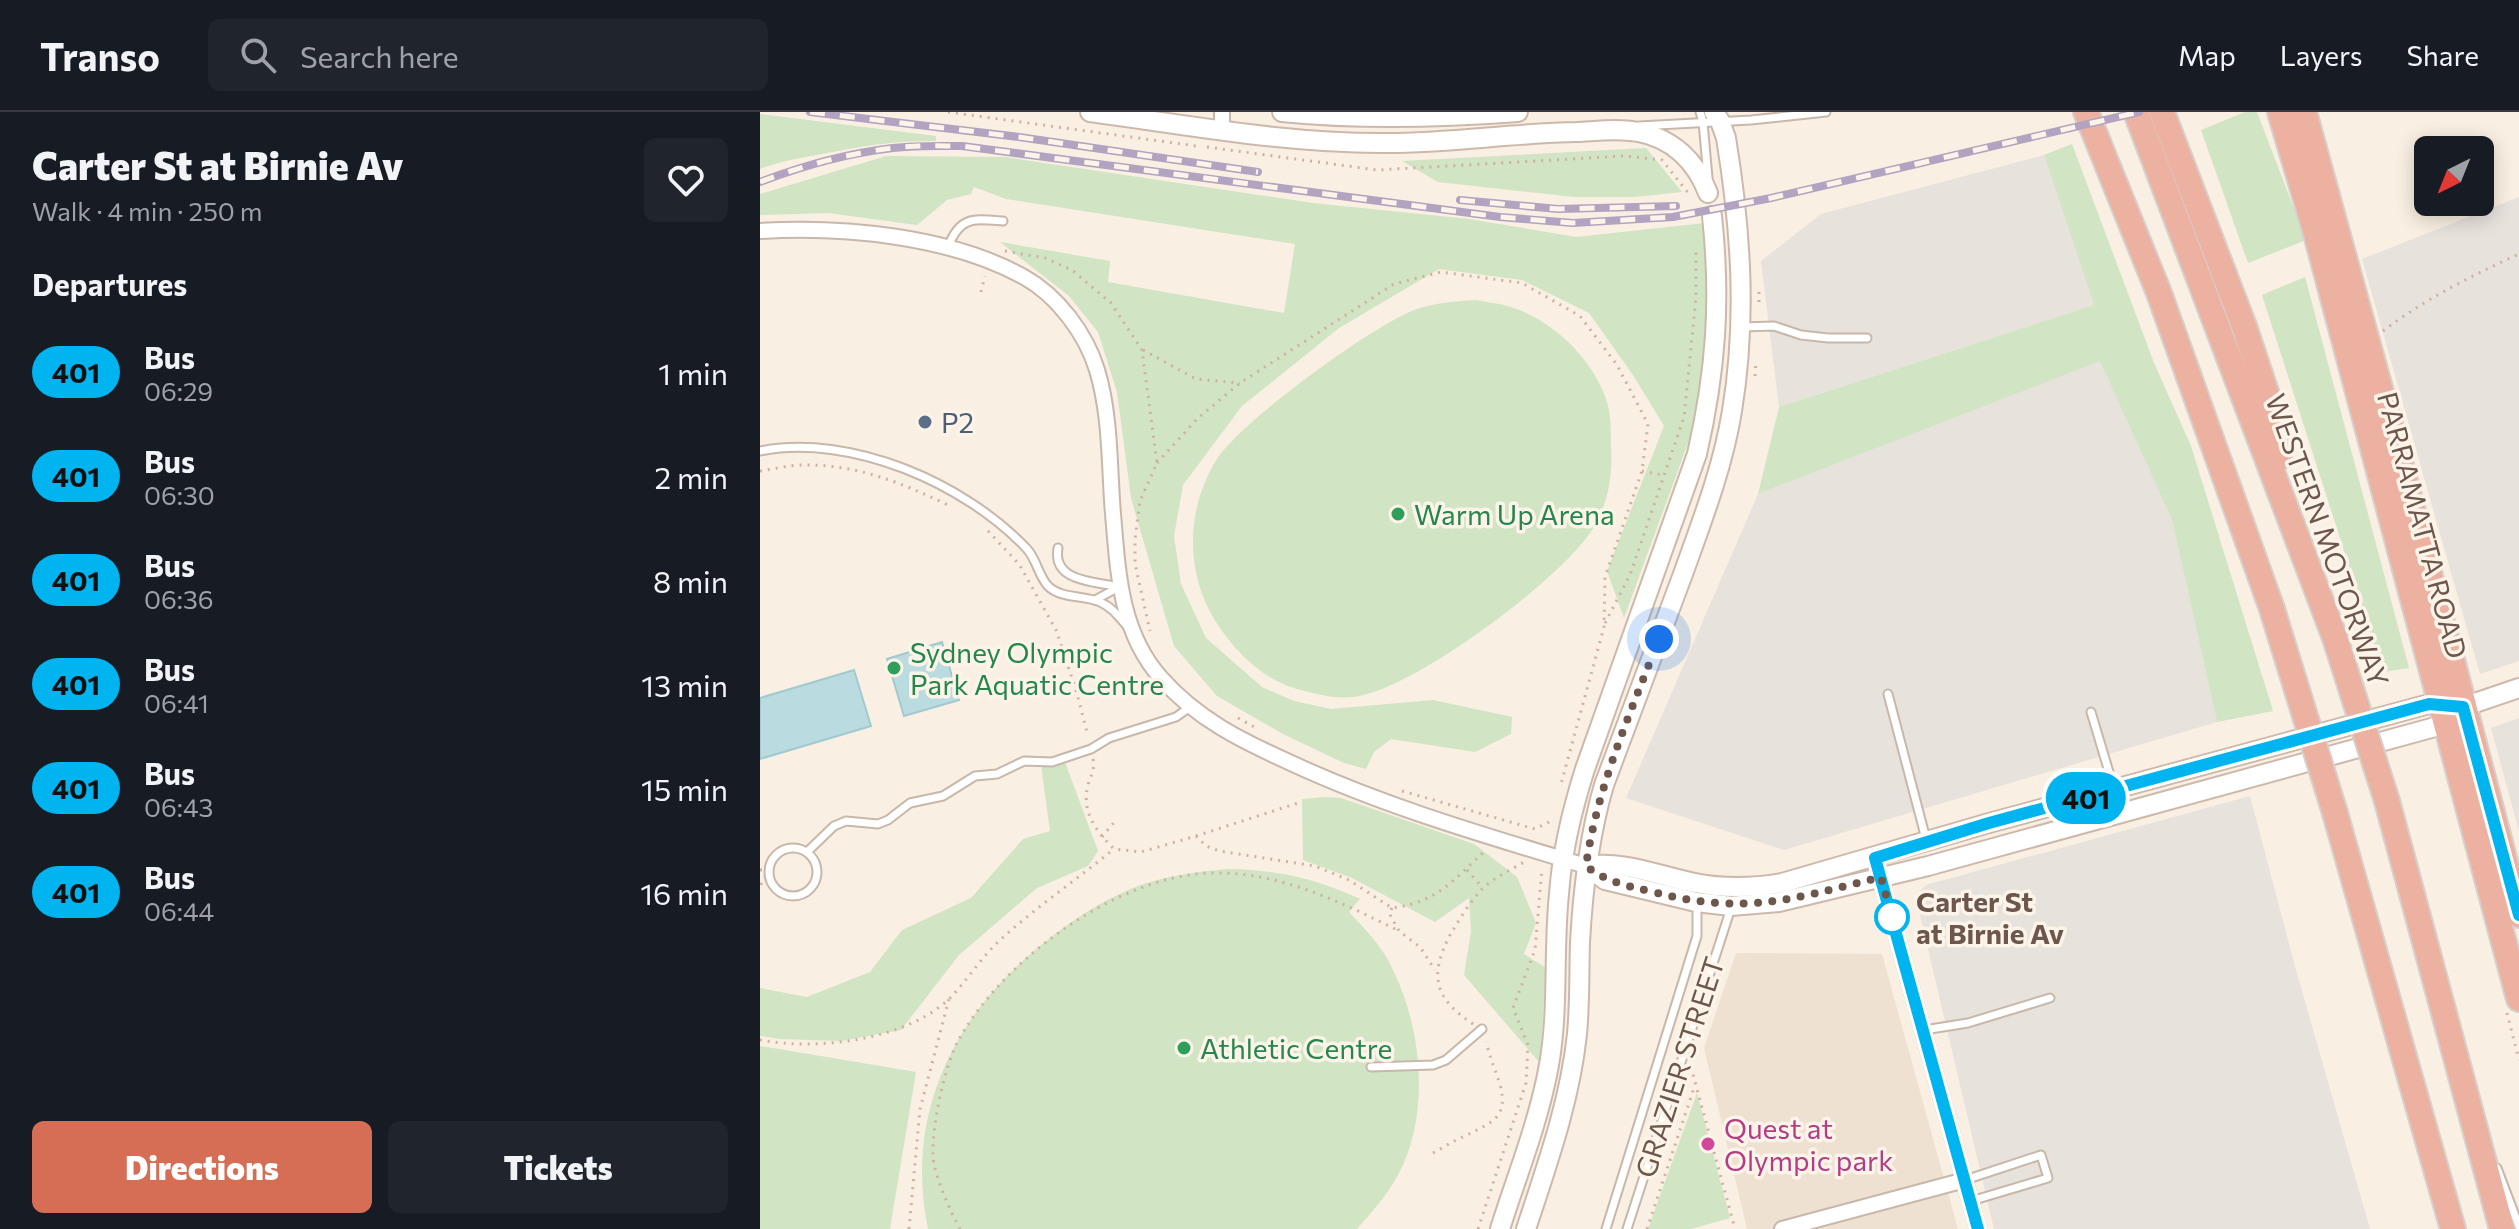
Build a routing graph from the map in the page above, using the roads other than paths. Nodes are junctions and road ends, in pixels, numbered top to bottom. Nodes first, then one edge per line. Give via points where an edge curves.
1 (1090, 112) edge
2 (1282, 112) edge
3 (1518, 112) edge
4 (1700, 112) edge
5 (1826, 112) edge
6 (2086, 112) edge
7 (2136, 112) edge
8 (2162, 112) edge
9 (2280, 112) edge
10 (2304, 112) edge
11 (1712, 118) edge
12 (1222, 121) edge
13 (1625, 130) junction
14 (1708, 193) joint
15 (1712, 216) dead end
16 (1003, 221) dead end
17 (760, 231) edge
18 (948, 248) junction
19 (1717, 326) junction
20 (1742, 327) junction
21 (1867, 338) dead end
22 (760, 451) edge
23 (2287, 508) junction
24 (1058, 548) dead end
25 (1119, 587) junction
26 (1095, 600) junction
27 (1132, 631) junction
28 (2519, 688) edge
29 (1888, 694) dead end
30 (1190, 707) junction
31 (2449, 711) junction
32 (2091, 712) dead end
33 (2115, 791) junction
34 (2121, 812) junction
35 (1927, 841) junction
36 (807, 852) junction
37 (1875, 858) junction
38 (1564, 859) junction
39 (1586, 866) junction
40 (764, 870) edge
41 (1881, 877) junction
42 (1723, 899) junction
43 (1696, 902) junction
44 (2519, 915) edge
45 (2050, 998) dead end
46 (2519, 999) edge
47 (1482, 1029) road end
48 (1924, 1030) junction
49 (2457, 1061) junction
50 (1371, 1067) dead end
51 (1965, 1180) junction
52 (1971, 1201) junction
53 (2519, 1226) edge
54 (1500, 1229) edge
55 (1526, 1229) edge
56 (1606, 1229) edge
57 (1627, 1229) edge
58 (1782, 1229) edge
59 (1978, 1229) edge
60 (2453, 1229) edge
61 (2502, 1229) edge

1 - 12 street
2 - 3 street via 1432,118
4 - 11 lane
5 - 11 lane
6 - 60 highway, bridge via 2164,307 2272,609
7 - 23 highway, WESTERN MOTORWAY
8 - 23 highway via 2272,410
9 - 31 highway, PARRAMATTA ROAD
10 - 31 highway, PARRAMATTA ROAD via 2366,339
11 - 13 lane
11 - 14 lane
11 - 20 street via 1727,146
12 - 13 street via 1323,141 1389,144
13 - 14 street via 1672,145 1689,159
15 - 19 street
16 - 18 lane via 974,219 962,224
17 - 18 street via 857,232
18 - 25 street via 1025,277 1049,295 1085,342 1104,396
19 - 20 street
19 - 38 street via 1697,454 1585,769
20 - 21 lane
20 - 39 street via 1722,456 1604,785
22 - 26 lane via 780,447 849,453 908,470 977,507 1013,535 1030,552 1049,587
23 - 49 highway, WESTERN MOTORWAY, bridge via 2387,801
24 - 25 lane via 1057,563 1063,572
25 - 26 lane
25 - 27 street
26 - 27 lane via 1110,607
27 - 30 street via 1160,677
28 - 31 street
29 - 35 lane
30 - 36 lane via 1176,717 1052,762 1024,761 997,774 975,776 943,796 910,803 878,824 846,821
30 - 38 street via 1235,738 1339,784 1428,818
31 - 33 street via 2429,704
31 - 34 street via 2435,727
31 - 44 highway, PARRAMATTA ROAD
31 - 46 highway, PARRAMATTA ROAD
32 - 33 lane
33 - 34 lane
33 - 35 street
34 - 41 street
35 - 37 street
36 - 40 lane via 796,847 781,850
36 - 40 lane via 815,861 817,877 802,895 779,892
37 - 41 street
37 - 42 street
38 - 39 street
38 - 54 street via 1549,1065
39 - 42 street via 1608,862
39 - 43 street via 1605,880
39 - 55 street via 1573,1065 1562,1120
41 - 42 street via 1779,902
41 - 48 street
42 - 43 street
42 - 57 lane, GRAZIER STREET
43 - 56 lane via 1697,936
45 - 48 lane via 1968,1023
47 - 50 lane via 1433,1065
48 - 51 street
49 - 53 lane
49 - 61 highway, WESTERN MOTORWAY
51 - 52 street
51 - 52 lane via 2041,1155 2048,1178
51 - 58 street
52 - 59 street

